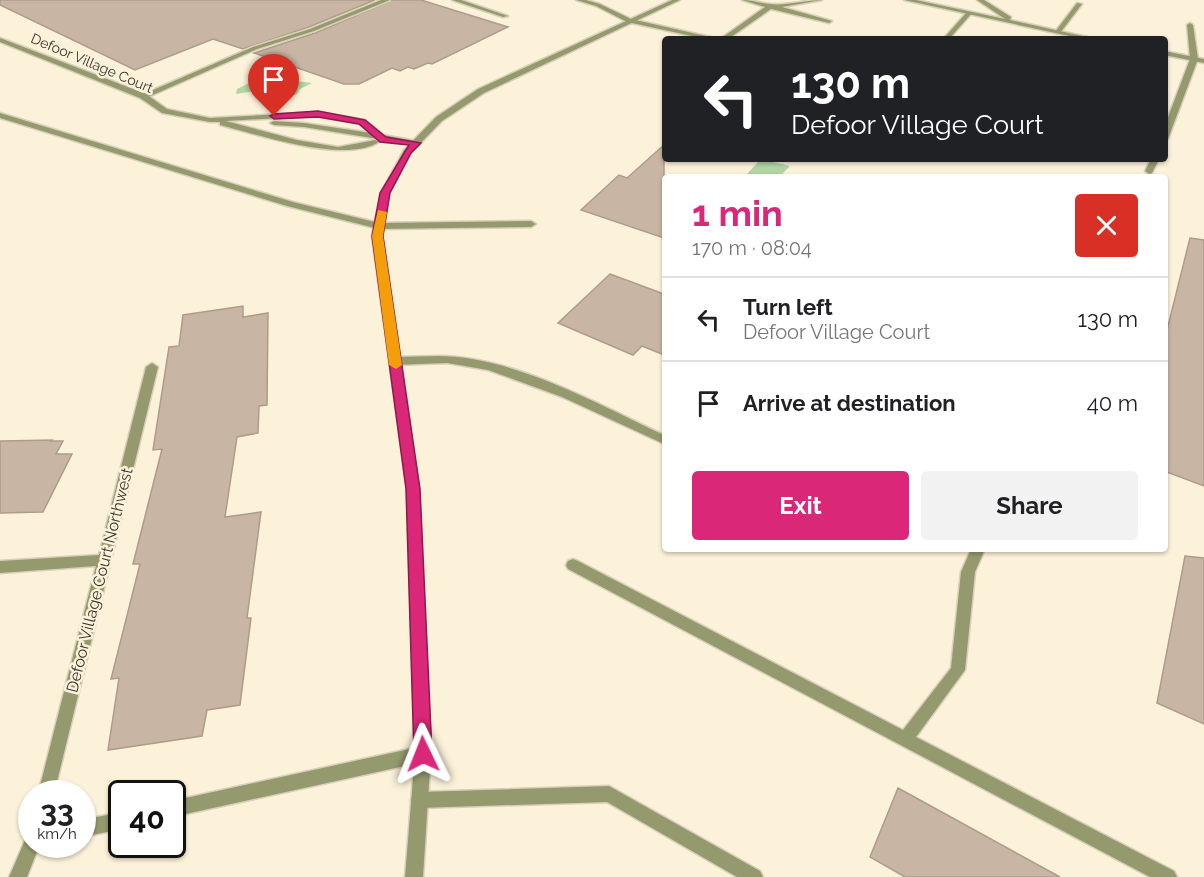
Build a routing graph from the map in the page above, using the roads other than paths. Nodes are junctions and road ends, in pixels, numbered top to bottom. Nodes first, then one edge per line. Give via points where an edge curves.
1 (387, 0) edge
2 (455, 0) edge
3 (579, 0) edge
4 (677, 0) edge
5 (745, 0) edge
6 (819, 0) edge
7 (908, 0) edge
8 (980, 0) edge
9 (1079, 4) dead end
10 (769, 7) junction
11 (969, 13) junction
12 (505, 16) dead end
13 (629, 21) junction
14 (829, 21) dead end
15 (1021, 24) junction
16 (1190, 25) dead end
17 (1058, 32) junction
18 (702, 36) edge
19 (727, 36) edge
20 (948, 36) edge
21 (1078, 36) edge
22 (0, 40) edge
23 (1168, 54) edge
24 (1194, 59) junction
25 (1204, 61) edge
26 (143, 96) junction
27 (0, 115) edge
28 (210, 120) junction
29 (1168, 128) edge
30 (384, 140) junction
31 (416, 143) junction
32 (1154, 162) edge
33 (1149, 171) dead end
34 (531, 224) dead end
35 (379, 226) junction
36 (395, 361) junction
37 (152, 367) dead end
38 (662, 439) edge
39 (977, 552) edge
40 (104, 560) junction
41 (573, 565) dead end
42 (0, 567) edge
43 (905, 739) junction
44 (423, 754) junction
45 (49, 780) edge
46 (419, 800) junction
47 (186, 806) edge
48 (26, 858) edge
49 (18, 877) edge
50 (414, 877) edge
51 (754, 877) edge
52 (1168, 877) edge

1 - 26 street via 255,48
2 - 12 street
3 - 13 street
4 - 13 street
5 - 10 street
6 - 10 street
7 - 11 street
8 - 15 street
9 - 17 street
10 - 14 street
10 - 19 street
11 - 15 street
11 - 20 street
13 - 18 street
13 - 31 street via 481,91 440,119
15 - 17 street
16 - 24 street
17 - 21 street
22 - 26 street, Defoor Village Court
23 - 24 street
24 - 25 street
24 - 29 street
26 - 28 street, Defoor Village Court via 165,111
27 - 35 street via 290,204
28 - 30 street via 304,125
28 - 30 street via 338,149
28 - 30 street, Defoor Village Court via 318,114 362,122
30 - 31 street
31 - 35 street via 385,193
32 - 33 street
34 - 35 street
35 - 36 street via 377,236
36 - 38 street via 462,361 498,369 556,390
36 - 44 street via 413,489
37 - 40 street, Defoor Village Court Northwest
39 - 43 street via 968,572 958,670
40 - 42 street
40 - 45 street, Defoor Village Court Northwest
41 - 43 street
43 - 52 street
44 - 46 street
44 - 47 street
46 - 50 street
46 - 51 street via 609,794
48 - 49 street

